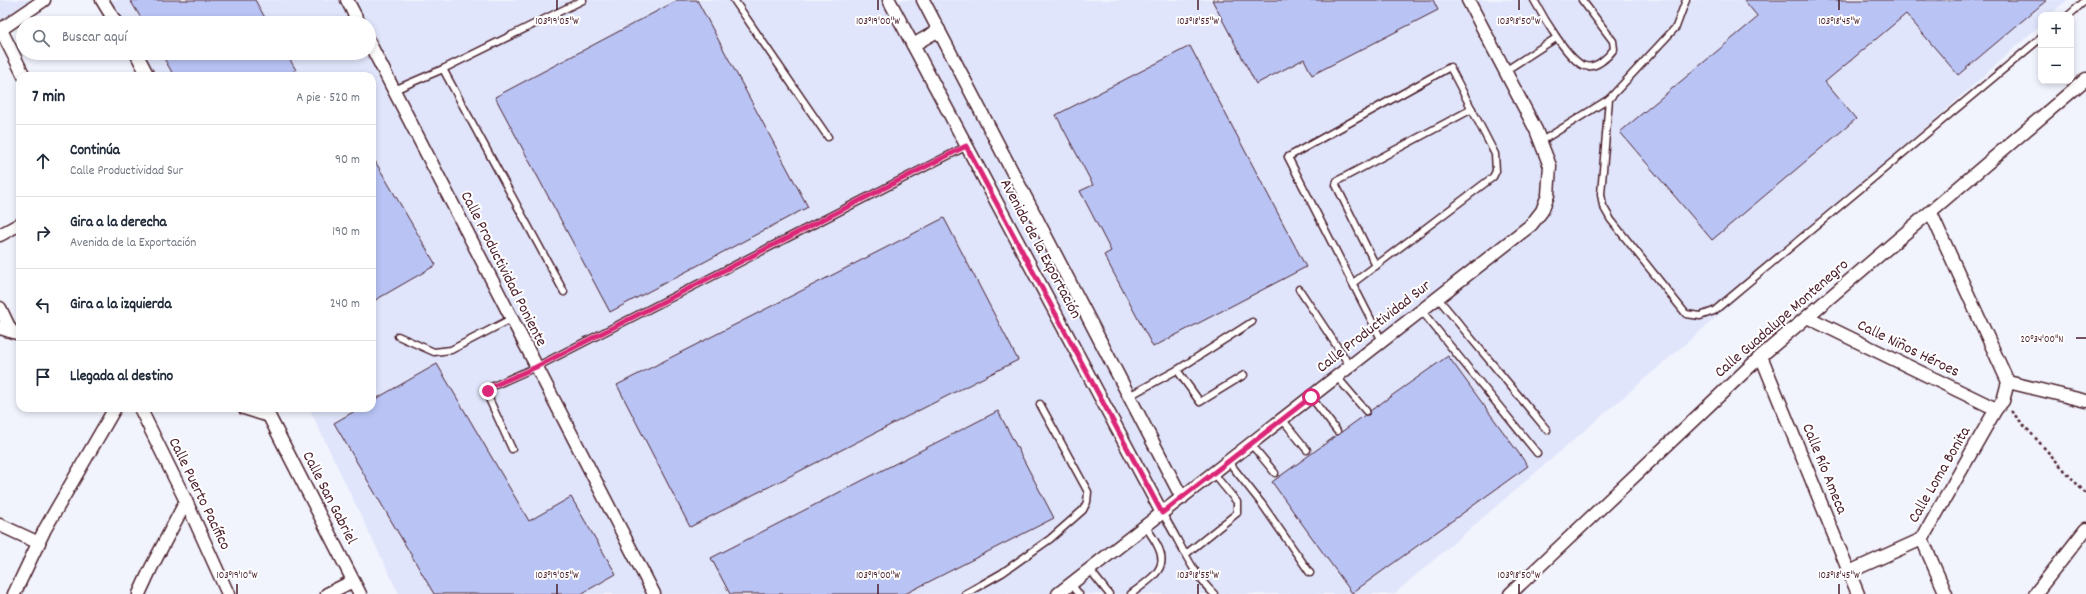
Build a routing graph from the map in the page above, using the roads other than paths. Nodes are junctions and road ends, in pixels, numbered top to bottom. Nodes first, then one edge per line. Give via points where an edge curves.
1 (44, 0) edge
2 (102, 0) edge
3 (347, 0) edge
4 (583, 0) edge
5 (734, 0) edge
6 (889, 0) edge
7 (923, 0) edge
8 (1468, 0) edge
9 (1534, 0) edge
10 (1582, 0) edge
11 (1686, 0) edge
12 (2086, 0) edge
13 (2072, 12) edge
14 (21, 16) edge
15 (112, 16) edge
16 (352, 16) edge
17 (16, 19) edge
18 (0, 30) edge
19 (939, 30) junction
20 (1556, 38) junction
21 (2038, 41) edge
22 (913, 45) junction
23 (376, 55) edge
24 (140, 60) edge
25 (443, 69) junction
26 (1505, 71) junction
27 (22, 72) edge
28 (146, 72) edge
29 (2086, 79) edge
30 (394, 90) junction
31 (1609, 99) junction
32 (1472, 109) junction
33 (828, 137) dead end
34 (1540, 142) junction
35 (966, 146) junction
36 (1931, 213) junction
37 (16, 226) edge
38 (0, 235) edge
39 (1376, 266) junction
40 (1353, 283) junction
41 (1299, 289) dead end
42 (564, 292) dead end
43 (1437, 297) junction
44 (0, 308) edge
45 (1421, 310) junction
46 (1806, 317) junction
47 (511, 319) junction
48 (1252, 322) dead end
49 (10, 331) edge
50 (398, 336) dead end
51 (1382, 341) junction
52 (1761, 356) junction
53 (1350, 366) junction
54 (536, 367) junction
55 (1177, 370) junction
56 (1244, 375) dead end
57 (1337, 377) junction
58 (2008, 382) junction
59 (1130, 396) junction
60 (1311, 397) junction
61 (2085, 401) edge
62 (1040, 404) dead end
63 (1999, 405) junction
64 (1366, 411) dead end
65 (112, 412) edge
66 (142, 412) edge
67 (256, 412) edge
68 (1282, 419) junction
69 (1547, 430) dead end
70 (1337, 431) dead end
71 (1251, 444) junction
72 (512, 448) dead end
73 (1307, 450) dead end
74 (1537, 453) dead end
75 (1228, 461) junction
76 (1213, 473) junction
77 (1275, 473) dead end
78 (1182, 498) junction
79 (186, 501) junction
80 (1162, 513) junction
81 (0, 525) edge
82 (1145, 526) junction
83 (2086, 529) edge
84 (1922, 539) junction
85 (39, 543) junction
86 (1186, 554) junction
87 (1090, 570) junction
88 (1849, 572) junction
89 (1310, 573) dead end
90 (353, 581) junction
91 (1071, 584) junction
92 (14, 594) edge
93 (139, 594) edge
94 (228, 594) edge
95 (327, 594) edge
96 (360, 594) edge
97 (654, 594) edge
98 (965, 594) edge
99 (1058, 594) edge
100 (1079, 594) edge
101 (1109, 594) edge
102 (1131, 594) edge
103 (1214, 594) edge
104 (1510, 594) edge
105 (1858, 594) edge
106 (1946, 594) edge
107 (2035, 594) edge

1 - 14 street
2 - 15 street
3 - 16 street
4 - 25 lane
5 - 33 lane
6 - 22 street, Avenida de la Exportación
7 - 19 street, Avenida de la Exportación
8 - 26 street, Calle Productividad Sur
9 - 20 lane
10 - 20 lane via 1613,41 1614,49 1594,66 1585,66
11 - 31 lane via 1676,27
12 - 13 lane
17 - 18 street
18 - 27 street
19 - 22 street
19 - 59 street, Avenida de la Exportación
20 - 26 lane
21 - 31 lane via 1714,311 1700,316 1686,314 1611,220 1603,206 1601,194
22 - 35 street, Avenida de la Exportación
23 - 30 street, Calle Productividad Poniente
24 - 28 street
25 - 30 lane
25 - 42 lane
26 - 34 street, Calle Productividad Sur
29 - 36 street, Calle Guadalupe Montenegro
30 - 47 street, Calle Productividad Poniente
31 - 34 lane
32 - 39 lane via 1496,154 1496,171 1493,177
32 - 39 lane via 1337,181 1336,185
32 - 40 lane via 1450,67 1288,157
34 - 43 street, Calle Productividad Sur via 1550,166 1548,195 1542,211 1532,225
35 - 54 lane
35 - 80 street, Avenida de la Exportación
36 - 46 street, Calle Guadalupe Montenegro
36 - 58 street
37 - 38 street
39 - 40 lane
40 - 51 lane
41 - 53 lane
43 - 45 street, Calle Productividad Sur
43 - 69 lane
44 - 49 street
45 - 51 street, Calle Productividad Sur
45 - 74 lane
46 - 52 street, Calle Guadalupe Montenegro
46 - 63 street, Calle Niños Héroes
47 - 50 lane via 451,350 441,352 434,352
47 - 54 street, Calle Productividad Poniente
48 - 55 lane
51 - 53 street, Calle Productividad Sur
52 - 88 street, Calle Río Ameca
52 - 104 street, Calle Guadalupe Montenegro
53 - 57 street, Calle Productividad Sur
54 - 72 lane via 491,387 488,391 490,401
54 - 97 street, Calle Productividad Poniente
55 - 56 lane via 1200,402
55 - 59 lane
57 - 60 street, Calle Productividad Sur
57 - 64 lane
58 - 61 street
58 - 63 street, Calle Loma Bonita
59 - 78 street, Avenida de la Exportación
60 - 68 street, Calle Productividad Sur
60 - 70 lane
62 - 98 lane via 1088,492 1088,502 1083,510 1050,539 1002,573
63 - 84 street, Calle Loma Bonita
65 - 85 street
66 - 79 street, Calle Puerto Pacífico
67 - 90 street, Calle San Gabriel via 269,416
68 - 71 street, Calle Productividad Sur
68 - 73 lane
71 - 75 street, Calle Productividad Sur
71 - 77 lane
75 - 76 street, Calle Productividad Sur
75 - 89 lane via 1262,504
76 - 78 street, Calle Productividad Sur
76 - 86 lane via 1237,502 1237,513
78 - 80 street, Calle Productividad Sur
79 - 93 street
79 - 94 street, Calle Puerto Pacífico
80 - 82 street, Calle Productividad Sur
80 - 86 lane
81 - 85 street
82 - 87 street, Calle Productividad Sur
82 - 102 lane via 1159,545 1161,566 1156,576
83 - 107 street
84 - 88 street, Calle Loma Bonita
84 - 106 street
85 - 92 street
86 - 103 lane via 1201,582
87 - 91 street, Calle Productividad Sur
87 - 101 lane
88 - 105 street, Calle Río Ameca
90 - 95 street
90 - 96 street, Calle San Gabriel
91 - 99 street, Calle Productividad Sur
91 - 100 lane

